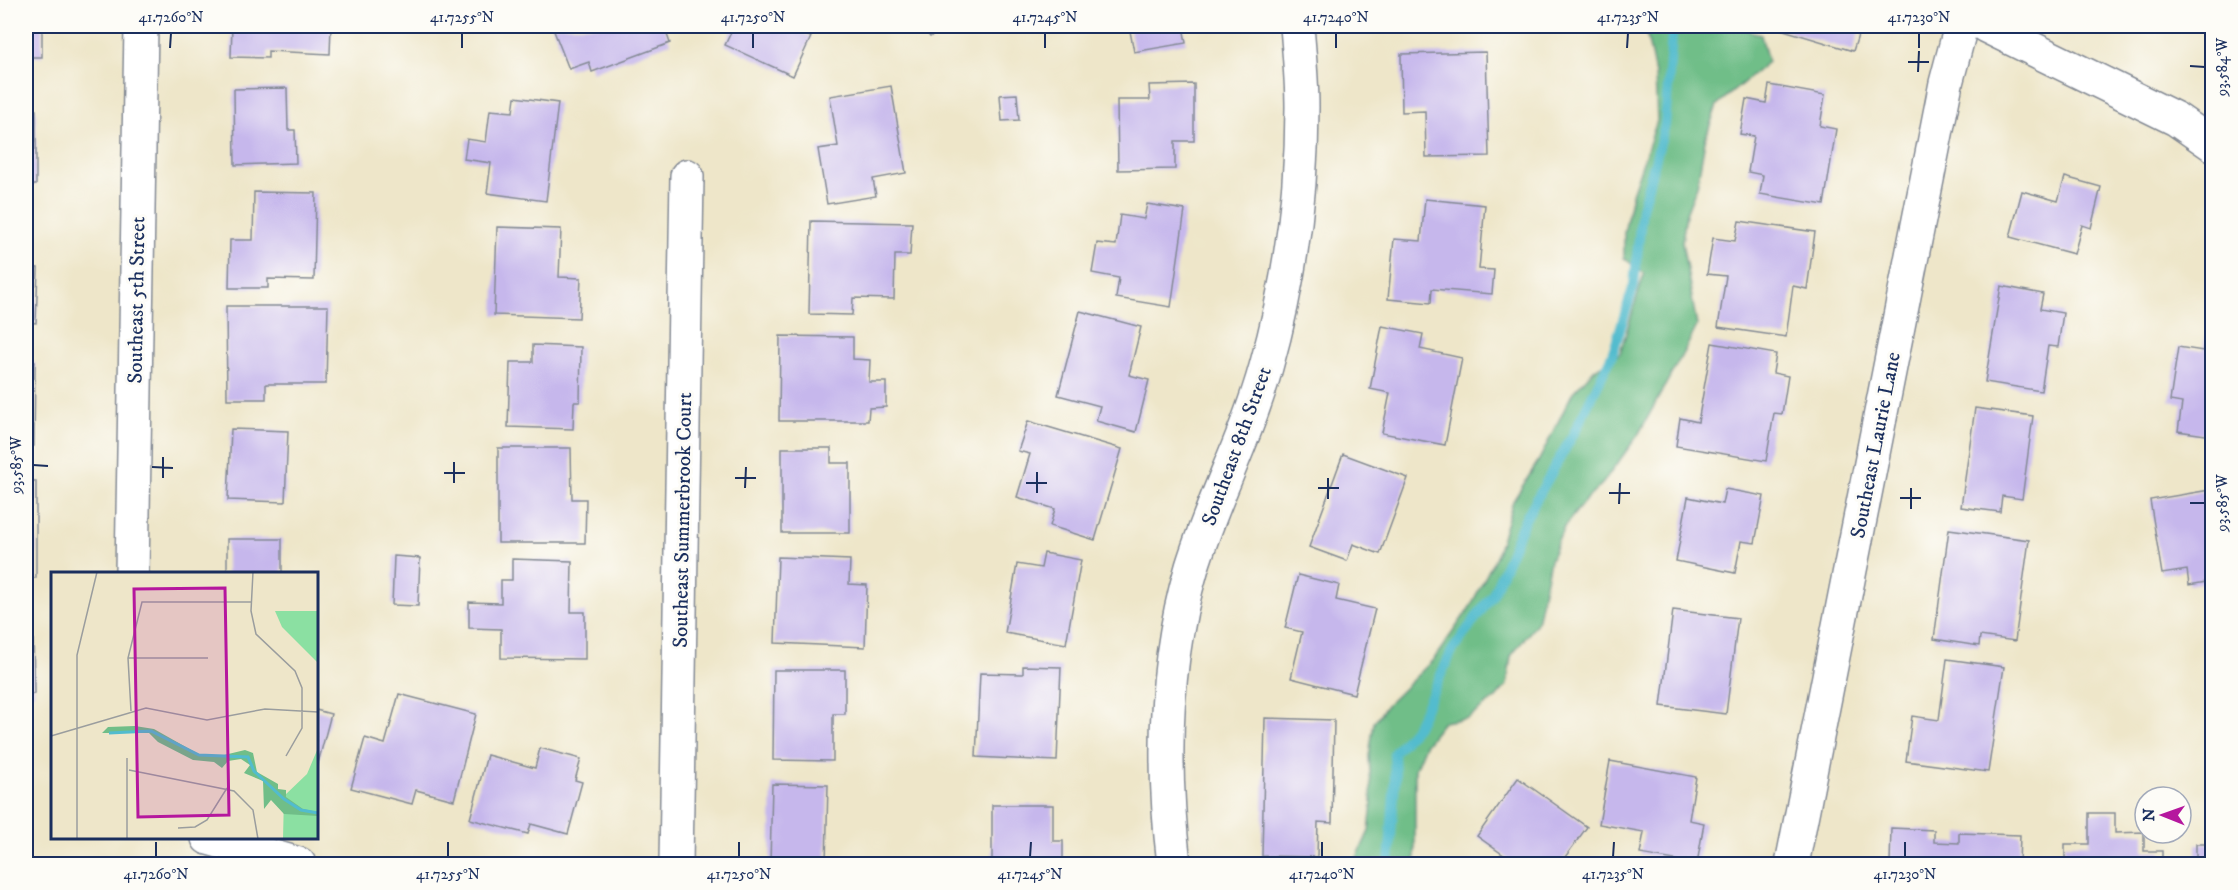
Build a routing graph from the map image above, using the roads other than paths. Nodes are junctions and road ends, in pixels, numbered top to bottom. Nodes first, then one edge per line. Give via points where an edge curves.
1 (141, 26) edge
2 (1297, 26) edge
3 (1961, 26) edge
4 (1986, 26) edge
5 (2212, 144) edge
6 (687, 176) dead end
7 (132, 572) edge
8 (215, 839) edge
9 (299, 864) edge
10 (676, 864) edge
11 (1174, 864) edge
12 (1792, 864) edge

1 - 7 street, Southeast 5th Street
2 - 11 street, Southeast 8th Street via 1302,105 1300,172 1287,282 1266,369 1192,569 1175,645 1166,722 1167,800
3 - 12 street, Southeast Laurie Lane via 1946,83
4 - 5 street via 2176,119
6 - 10 street, Southeast Summerbrook Court
8 - 9 street

